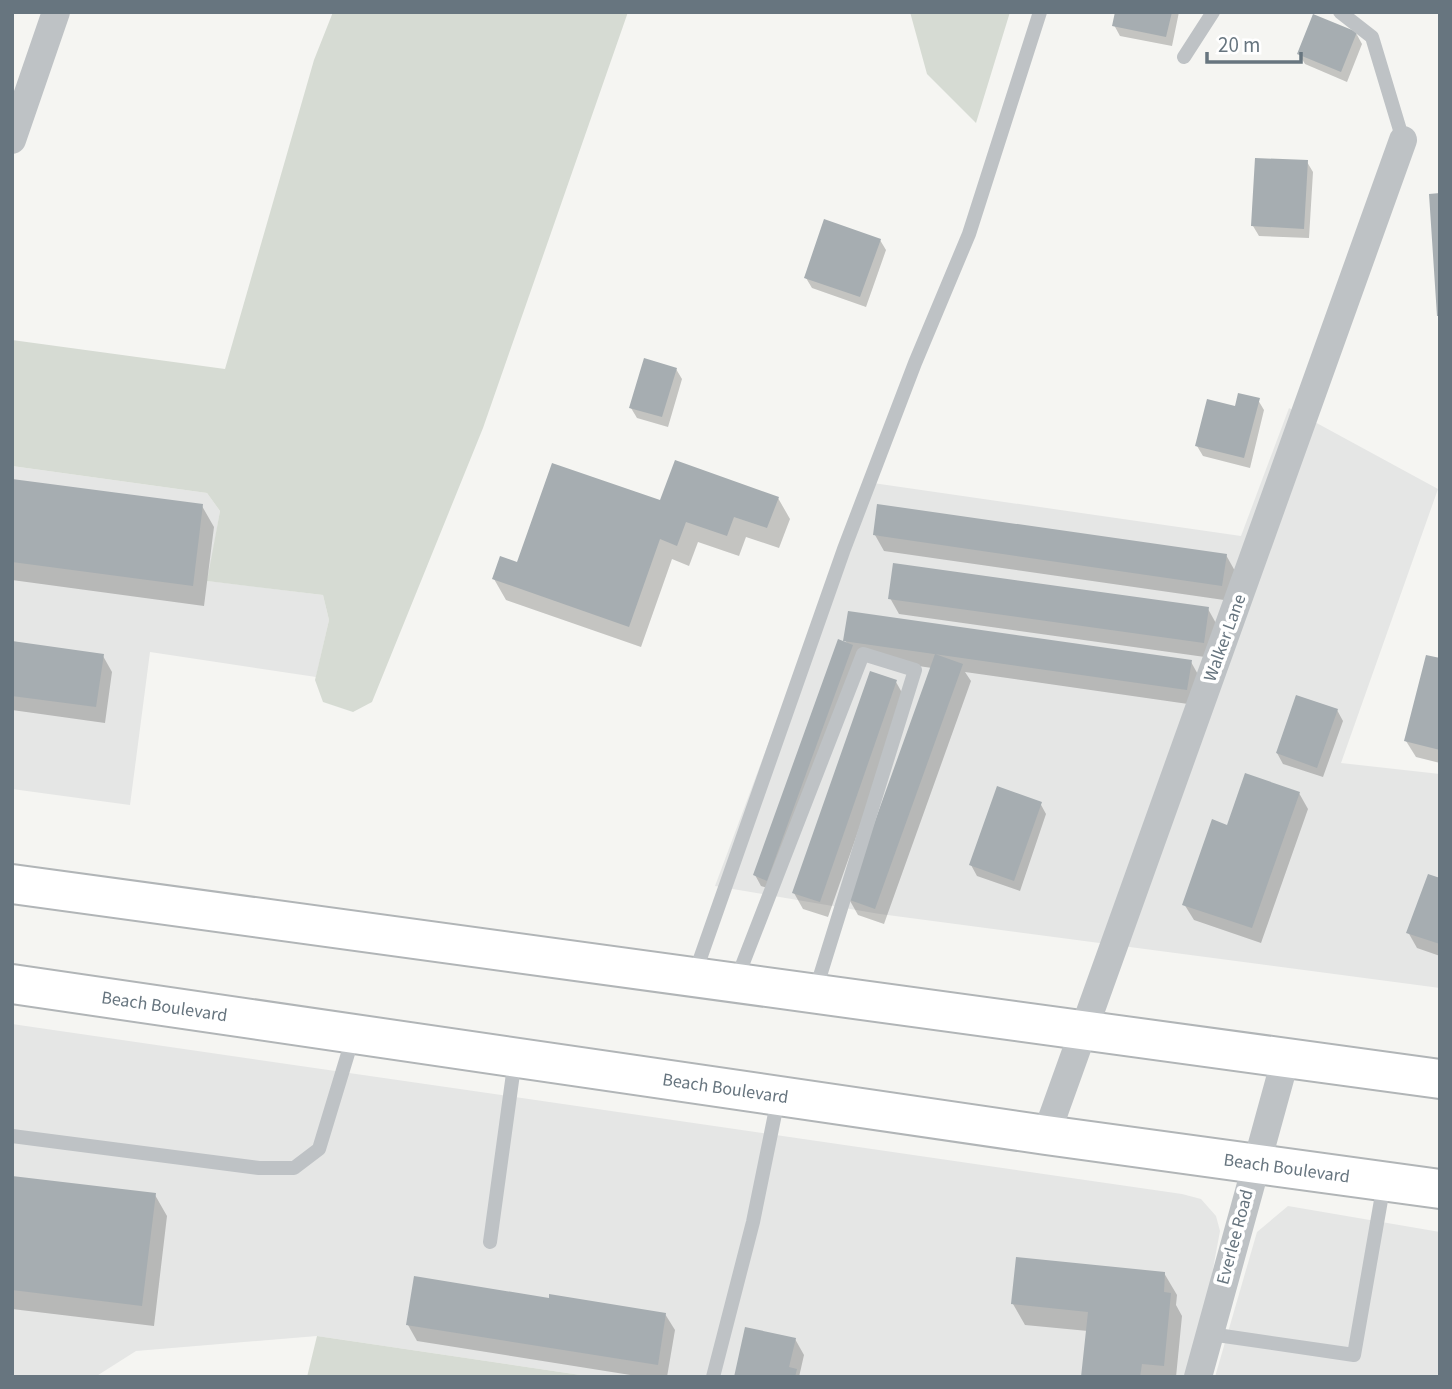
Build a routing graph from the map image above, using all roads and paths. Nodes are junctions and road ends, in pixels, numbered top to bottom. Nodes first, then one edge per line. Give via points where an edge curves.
1 (56, 12) edge
2 (1040, 12) edge
3 (1213, 12) edge
4 (1340, 12) edge
5 (1184, 57) dead end
6 (12, 140) edge
7 (1403, 140) joint
8 (12, 884) edge
9 (694, 977) junction
10 (735, 982) junction
11 (14, 988) edge
12 (815, 993) junction
13 (1085, 1030) junction
14 (354, 1034) junction
15 (516, 1057) junction
16 (1286, 1057) junction
17 (1440, 1079) edge
18 (778, 1096) junction
19 (1046, 1135) junction
20 (12, 1136) edge
21 (1255, 1164) junction
22 (1384, 1181) junction
23 (1440, 1189) edge
24 (490, 1242) dead end
25 (1210, 1334) junction
26 (713, 1377) edge
27 (1198, 1377) edge

1 - 6 street
2 - 9 lane via 969,234 844,549
3 - 5 lane
4 - 7 lane via 1372,37
7 - 13 street, Walker Lane
8 - 9 highway
9 - 10 highway
10 - 12 highway
10 - 12 lane via 863,654 915,670
11 - 14 highway, Beach Boulevard
12 - 13 highway
13 - 16 highway
13 - 19 street, Walker Lane
14 - 15 highway, Beach Boulevard
14 - 20 lane via 319,1149 295,1168 259,1168
15 - 18 highway, Beach Boulevard
15 - 24 lane
16 - 17 highway
16 - 21 street, Everlee Road
18 - 19 highway, Beach Boulevard
18 - 26 lane via 753,1222
19 - 21 highway, Beach Boulevard
21 - 22 highway, Beach Boulevard
21 - 25 street, Everlee Road
22 - 23 highway, Beach Boulevard
22 - 25 lane via 1354,1355
25 - 27 street, Everlee Road

